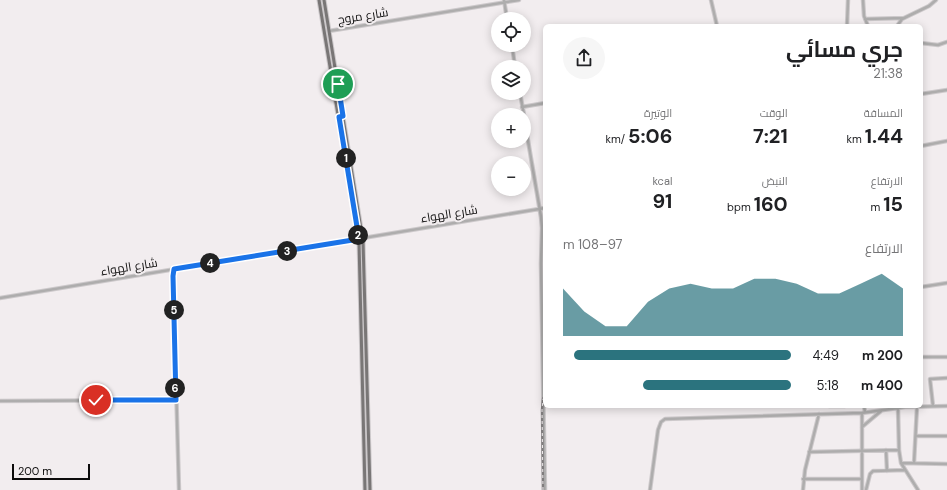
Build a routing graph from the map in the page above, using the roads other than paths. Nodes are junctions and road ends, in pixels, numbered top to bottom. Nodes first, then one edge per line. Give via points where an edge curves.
1 (319, 0) edge
2 (324, 0) edge
3 (519, 0) edge
4 (711, 0) edge
5 (848, 0) edge
6 (863, 0) edge
7 (936, 0) edge
8 (504, 1) edge
9 (506, 12) edge
10 (906, 18) junction
11 (865, 19) junction
12 (717, 24) edge
13 (847, 24) edge
14 (867, 24) edge
15 (898, 24) edge
16 (329, 31) junction
17 (947, 42) edge
18 (923, 43) edge
19 (947, 90) edge
20 (923, 94) edge
21 (521, 100) edge
22 (543, 103) edge
23 (522, 107) joint
24 (341, 116) junction
25 (947, 142) edge
26 (923, 146) edge
27 (530, 148) edge
28 (540, 208) junction
29 (361, 239) junction
30 (174, 269) junction
31 (947, 283) edge
32 (923, 287) edge
33 (0, 298) edge
34 (543, 354) edge
35 (923, 357) edge
36 (947, 357) edge
37 (947, 378) edge
38 (176, 400) junction
39 (0, 401) edge
40 (933, 406) junction
41 (947, 406) edge
42 (923, 407) edge
43 (544, 408) edge
44 (864, 408) edge
45 (902, 408) edge
46 (917, 408) edge
47 (898, 409) junction
48 (883, 410) junction
49 (863, 412) junction
50 (819, 414) junction
51 (862, 427) junction
52 (916, 436) junction
53 (947, 436) edge
54 (886, 450) junction
55 (899, 450) junction
56 (862, 451) junction
57 (809, 452) junction
58 (914, 463) junction
59 (901, 464) junction
60 (947, 464) edge
61 (904, 470) junction
62 (887, 471) junction
63 (803, 479) junction
64 (862, 479) junction
65 (179, 490) edge
66 (365, 490) edge
67 (370, 490) edge
68 (546, 490) edge
69 (650, 490) edge
70 (803, 490) edge
71 (862, 490) edge
72 (866, 490) edge
73 (918, 490) edge

1 - 24 main road
2 - 16 main road
3 - 8 street, شارع مروج
4 - 12 street
5 - 13 street
6 - 11 street
7 - 10 street
8 - 9 street
8 - 16 street, شارع مروج
10 - 11 street
10 - 15 street
11 - 14 street
16 - 24 main road
17 - 18 street via 938,45
19 - 20 street
21 - 23 street
22 - 23 street
24 - 29 main road
25 - 26 street
27 - 28 street
28 - 29 street, شارع الهواء
28 - 34 street
29 - 30 street, شارع الهواء
29 - 66 main road
29 - 67 main road
30 - 33 street, شارع الهواء
30 - 38 street
31 - 32 street
35 - 36 street
37 - 40 street via 930,378
38 - 39 street
38 - 65 street
40 - 41 street
40 - 42 street
43 - 68 street
44 - 49 street
45 - 47 street
46 - 52 street
47 - 48 street
47 - 55 street
48 - 49 street
48 - 51 street
49 - 50 street
49 - 51 street
50 - 57 street
50 - 69 street via 665,419 658,430
51 - 56 street
52 - 53 street
52 - 58 street
54 - 55 street
54 - 56 street
54 - 62 street
55 - 59 street
56 - 57 street
56 - 64 street
57 - 63 street
58 - 59 street
58 - 60 street
59 - 61 street
61 - 62 street
61 - 73 street
62 - 72 street via 871,472
63 - 64 street
63 - 70 street
64 - 71 street

